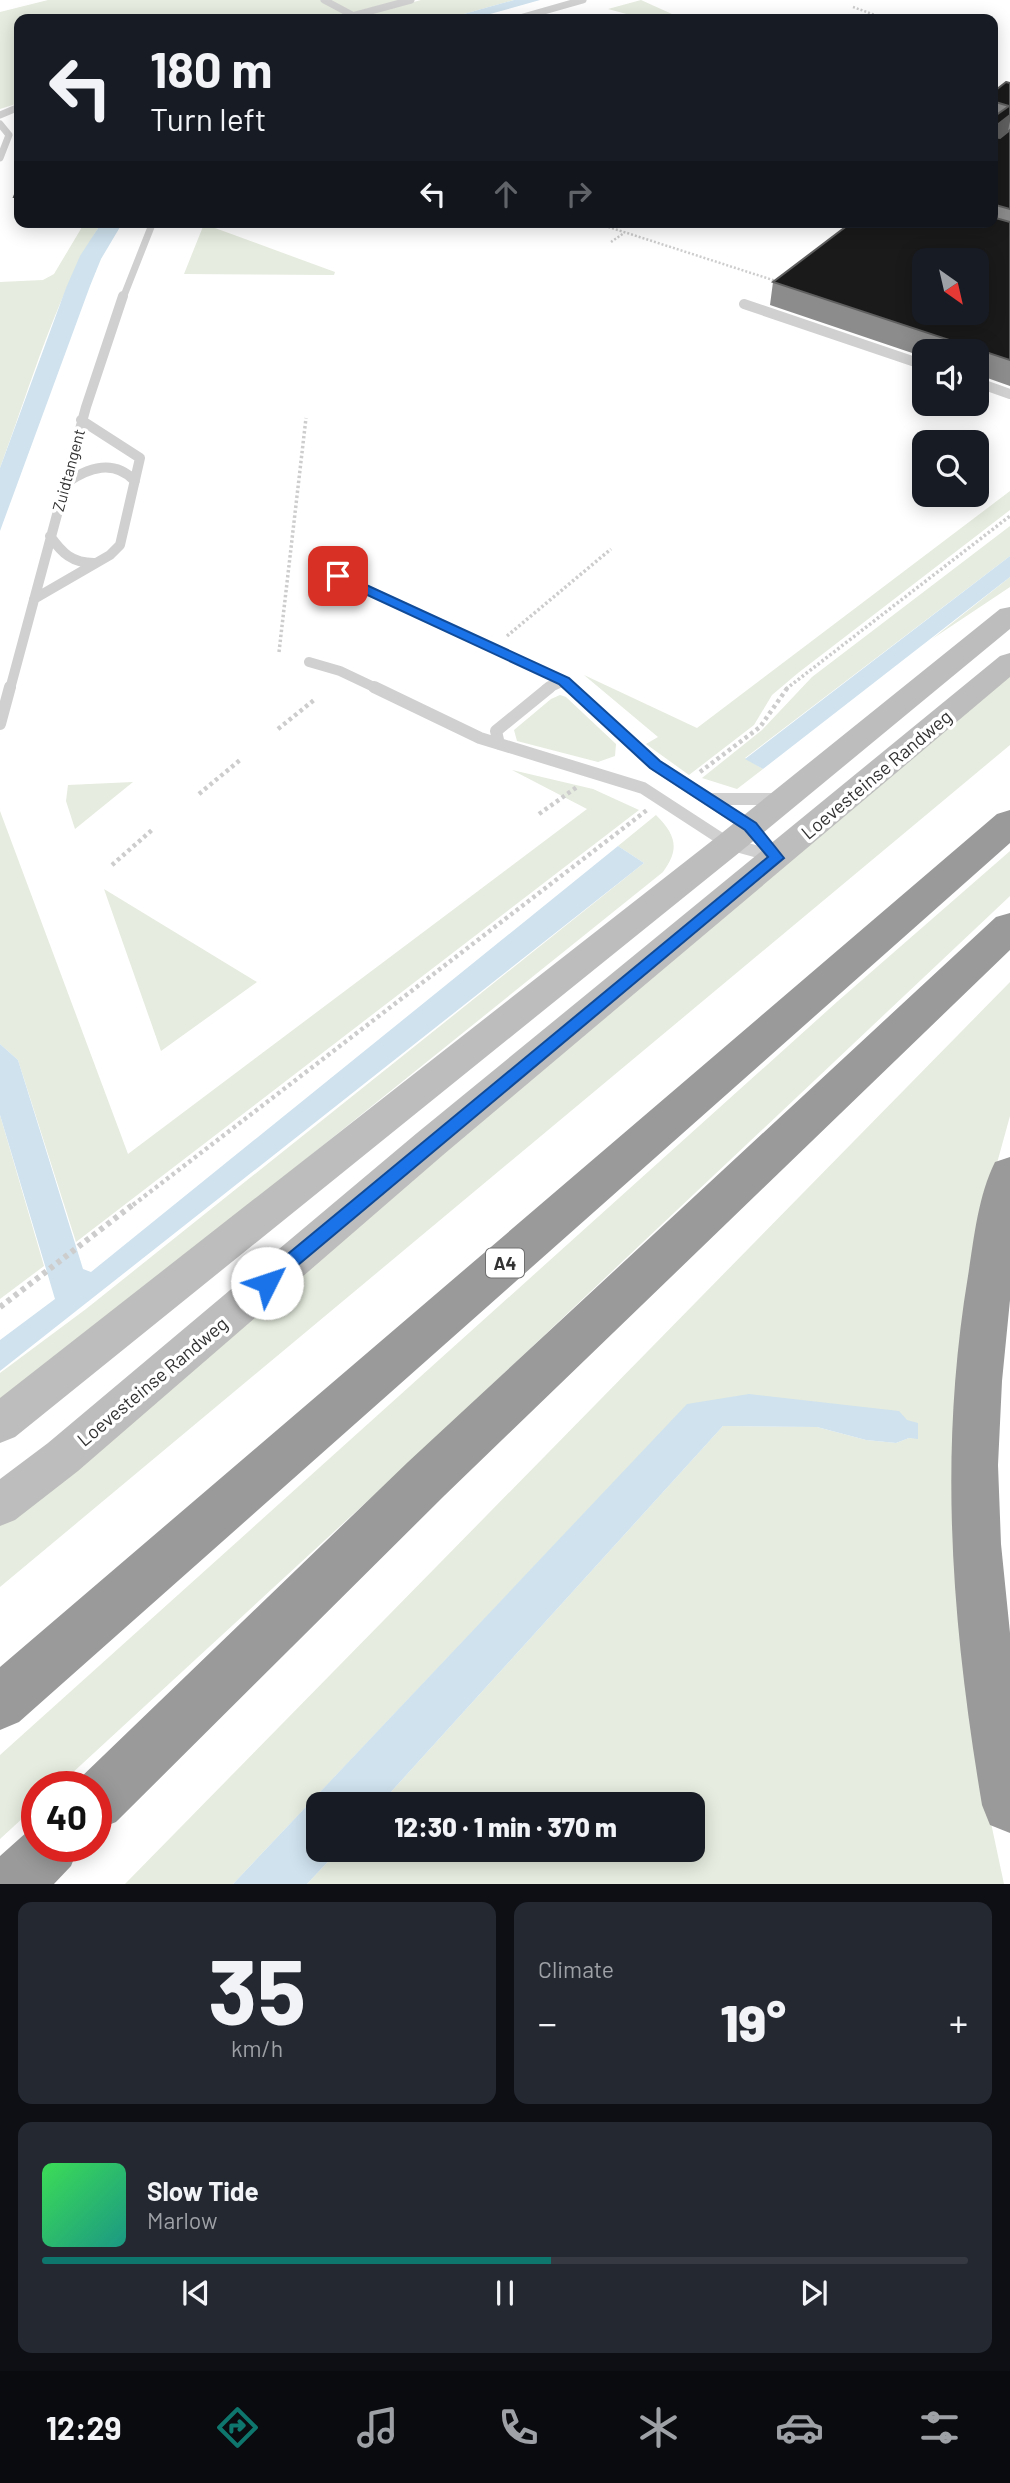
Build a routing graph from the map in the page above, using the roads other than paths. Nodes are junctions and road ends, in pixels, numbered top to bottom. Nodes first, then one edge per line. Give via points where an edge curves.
1 (324, 0) edge
2 (411, 0) edge
3 (583, 0) edge
4 (350, 14) edge
5 (361, 14) edge
6 (534, 14) edge
7 (0, 124) edge
8 (0, 158) edge
9 (150, 228) edge
10 (744, 304) dead end
11 (912, 361) edge
12 (989, 387) edge
13 (1010, 394) edge
14 (81, 420) junction
15 (135, 481) junction
16 (66, 483) junction
17 (50, 536) junction
18 (98, 563) junction
19 (315, 565) dead end
20 (34, 599) junction
21 (1010, 615) edge
22 (309, 662) dead end
23 (1010, 662) edge
24 (564, 681) junction
25 (0, 724) edge
26 (499, 744) junction
27 (713, 799) junction
28 (783, 799) junction
29 (1010, 823) edge
30 (752, 843) junction
31 (1010, 927) edge
32 (1010, 1175) edge
33 (0, 1423) edge
34 (0, 1505) edge
35 (0, 1703) edge
36 (112, 1786) edge
37 (1010, 1805) edge
38 (35, 1862) edge
39 (13, 1884) edge

1 - 4 lane
2 - 5 lane
3 - 6 lane
7 - 8 lane via 9,135
9 - 14 lane, Zuidtangent via 124,288
10 - 11 lane
12 - 13 lane
14 - 15 lane via 140,457
14 - 16 lane, Zuidtangent
15 - 16 lane via 121,468 102,466 80,471
15 - 18 lane via 120,545
16 - 17 lane, Zuidtangent
17 - 18 lane via 72,561
17 - 20 lane, Zuidtangent
18 - 20 lane
19 - 24 lane
20 - 25 lane, Zuidtangent
21 - 28 street, Loevesteinse Randweg
22 - 26 lane via 340,671
23 - 30 street, Loevesteinse Randweg
24 - 26 lane via 544,690 496,731
24 - 27 lane via 655,765
26 - 30 lane via 618,778
27 - 28 lane
27 - 30 lane
28 - 30 street, Loevesteinse Randweg
29 - 35 highway, A4
30 - 33 street, Loevesteinse Randweg
30 - 34 street, Loevesteinse Randweg via 430,1144 63,1457
31 - 36 highway via 426,1479
32 - 37 highway via 992,1256 980,1367 974,1505 988,1687
38 - 39 highway

